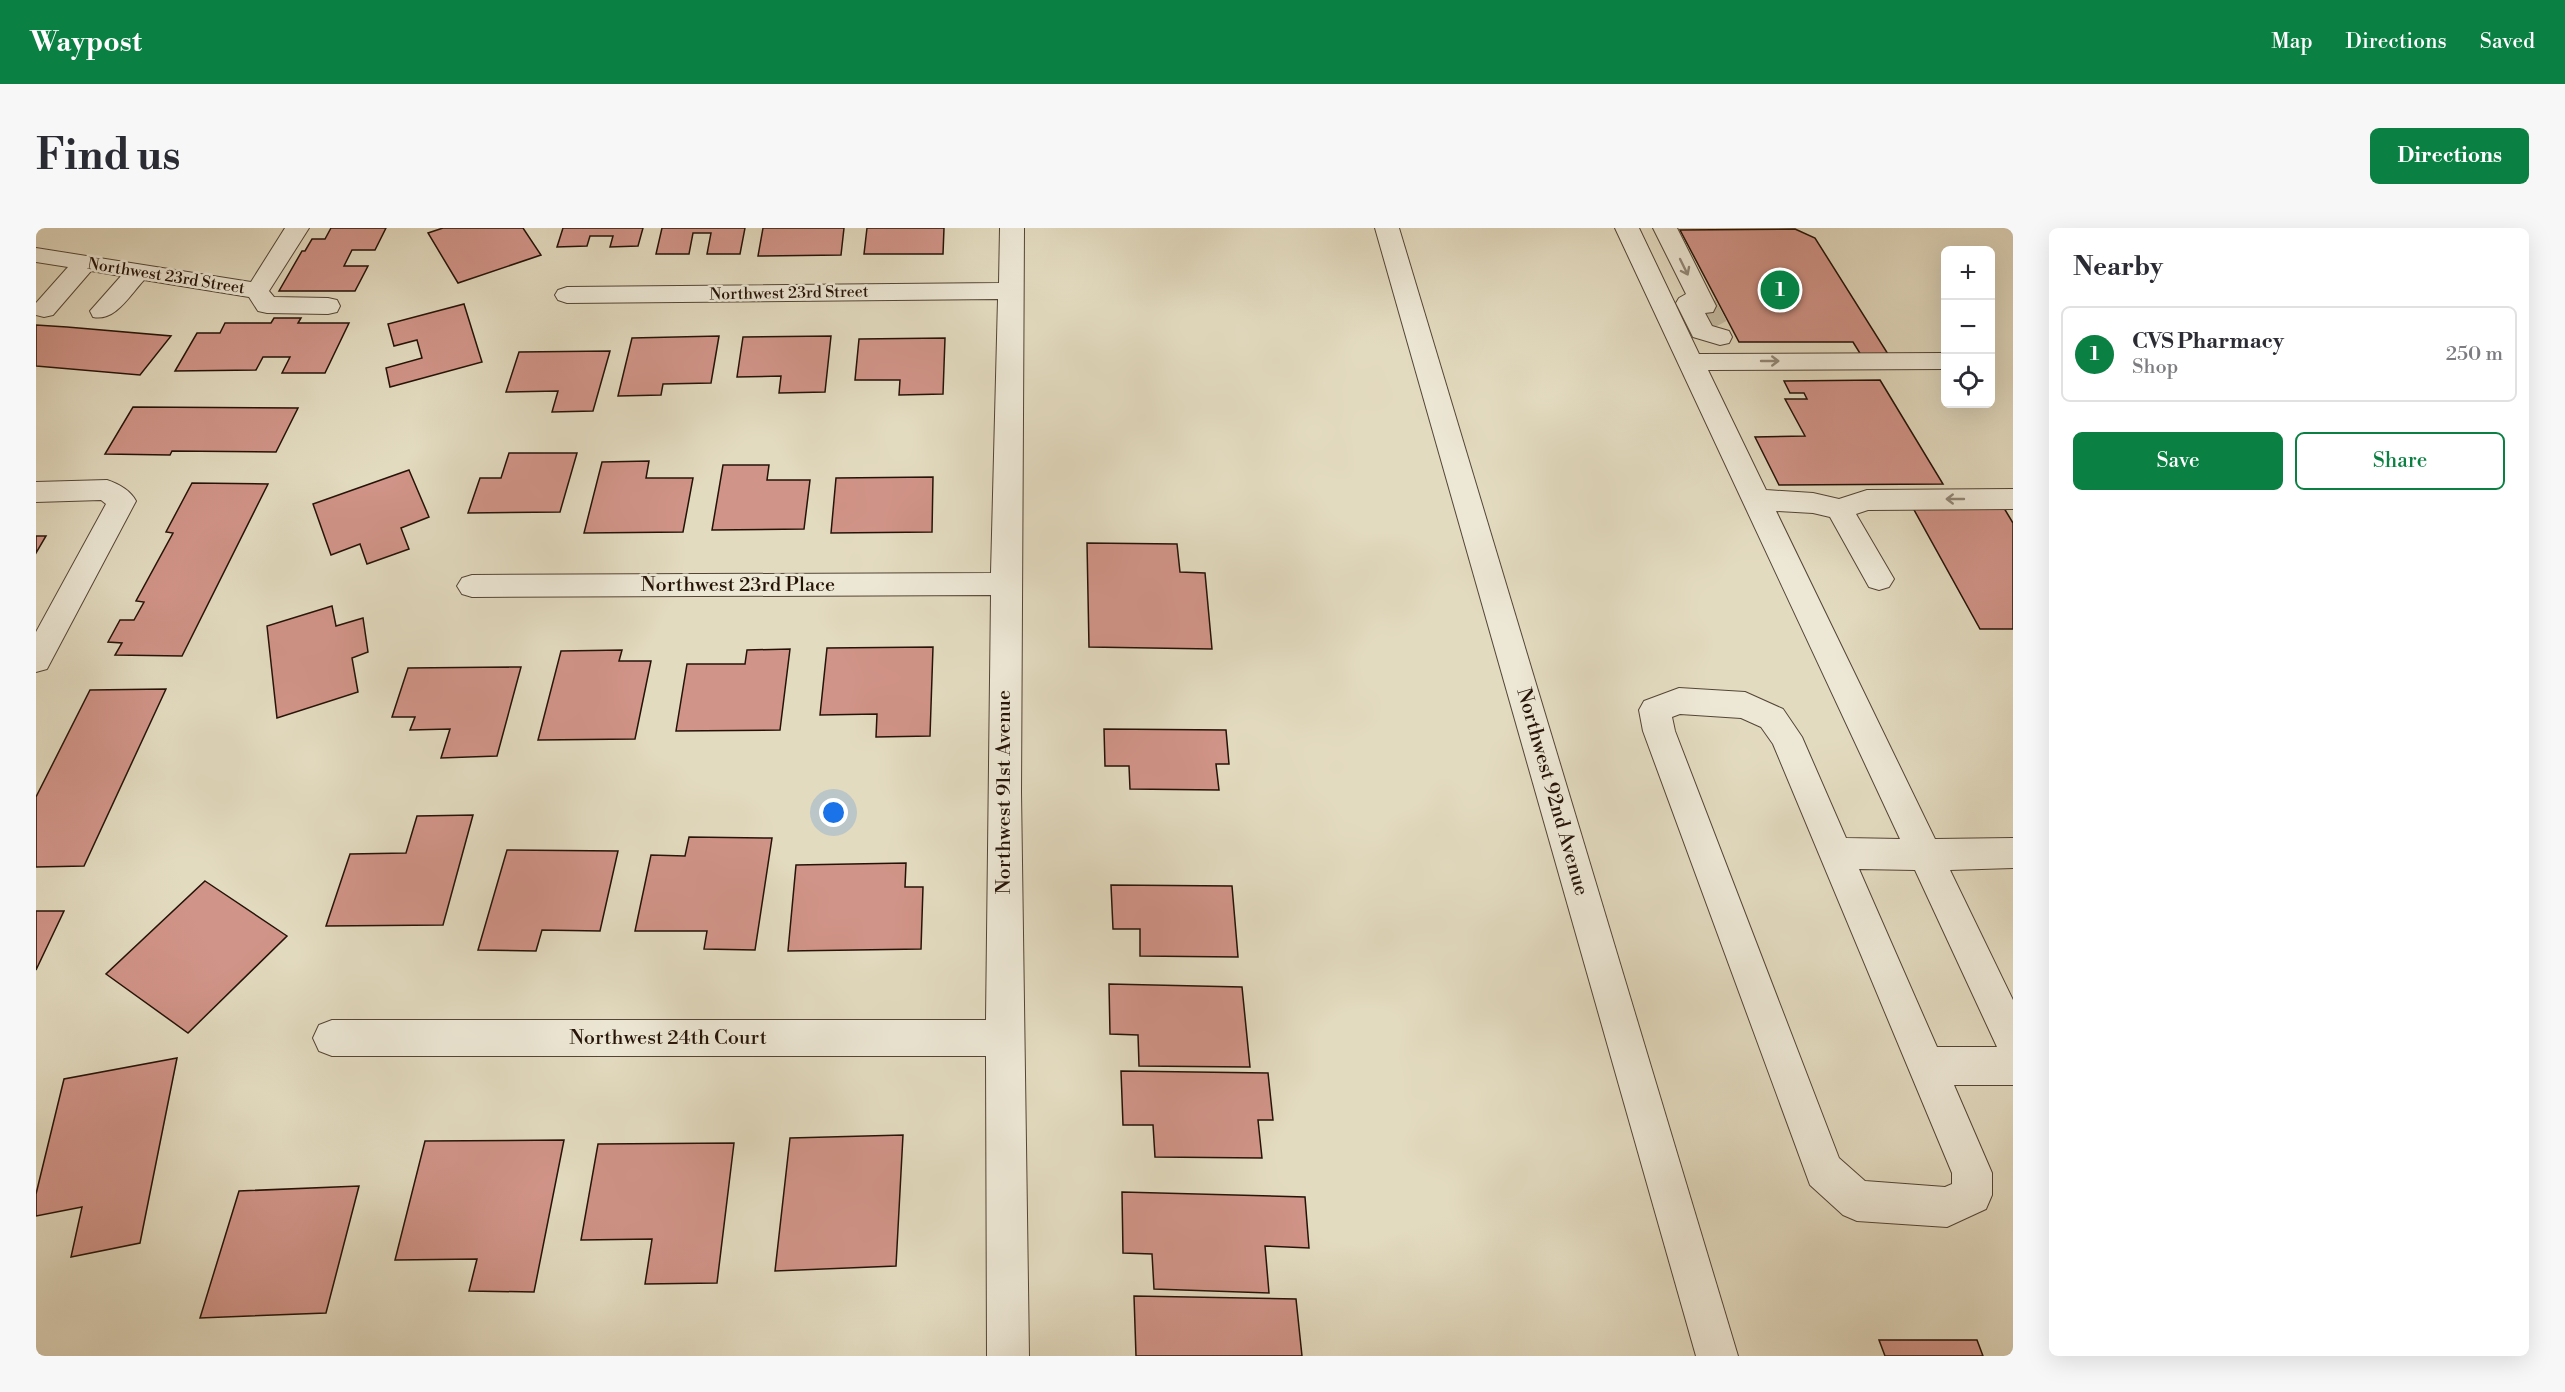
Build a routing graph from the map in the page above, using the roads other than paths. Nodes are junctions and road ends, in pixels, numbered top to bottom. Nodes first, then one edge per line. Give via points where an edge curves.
1 (297, 228) edge
2 (1012, 228) edge
3 (1387, 228) edge
4 (1627, 228) edge
5 (1665, 228) edge
6 (36, 255) edge
7 (85, 263) junction
8 (138, 272) junction
9 (257, 291) junction
10 (1011, 291) junction
11 (567, 295) dead end
12 (328, 306) dead end
13 (44, 309) dead end
14 (102, 311) dead end
15 (1941, 361) edge
16 (1690, 362) junction
17 (1738, 362) junction
18 (36, 492) edge
19 (2013, 499) edge
20 (1756, 500) junction
21 (1839, 509) junction
22 (1879, 579) dead end
23 (1005, 584) junction
24 (472, 586) dead end
25 (36, 660) edge
26 (1836, 853) junction
27 (2013, 853) edge
28 (1925, 855) junction
29 (332, 1038) dead end
30 (1004, 1038) junction
31 (2013, 1040) edge
32 (1927, 1065) junction
33 (2013, 1066) edge
34 (1008, 1356) edge
35 (1717, 1356) edge

1 - 9 street, Northwest 23rd Street
2 - 10 street, Northwest 91st Avenue
3 - 35 street, Northwest 92nd Avenue
4 - 16 street
5 -> 17 street via 1710,317
6 - 7 street, Northwest 23rd Street
7 - 8 street, Northwest 23rd Street
7 - 13 street
8 - 9 street, Northwest 23rd Street
8 - 14 street
9 - 12 street via 267,304
10 - 11 street, Northwest 23rd Street
10 - 23 street, Northwest 91st Avenue
17 -> 15 street
16 - 17 street
16 - 20 street
18 - 25 street via 108,490 122,501
19 -> 21 street via 1867,500
20 - 21 street via 1813,503
20 - 28 street
21 - 22 street
23 - 24 street, Northwest 23rd Place
23 - 30 street, Northwest 91st Avenue
26 - 28 street
26 - 32 street
26 - 32 street via 1786,737 1772,718 1745,705 1679,701 1655,710 1659,731 1824,1171 1857,1202 1947,1207 1972,1195 1972,1173
27 - 28 street
28 - 31 street
29 - 30 street, Northwest 24th Court
30 - 34 street, Northwest 91st Avenue
32 - 33 street

